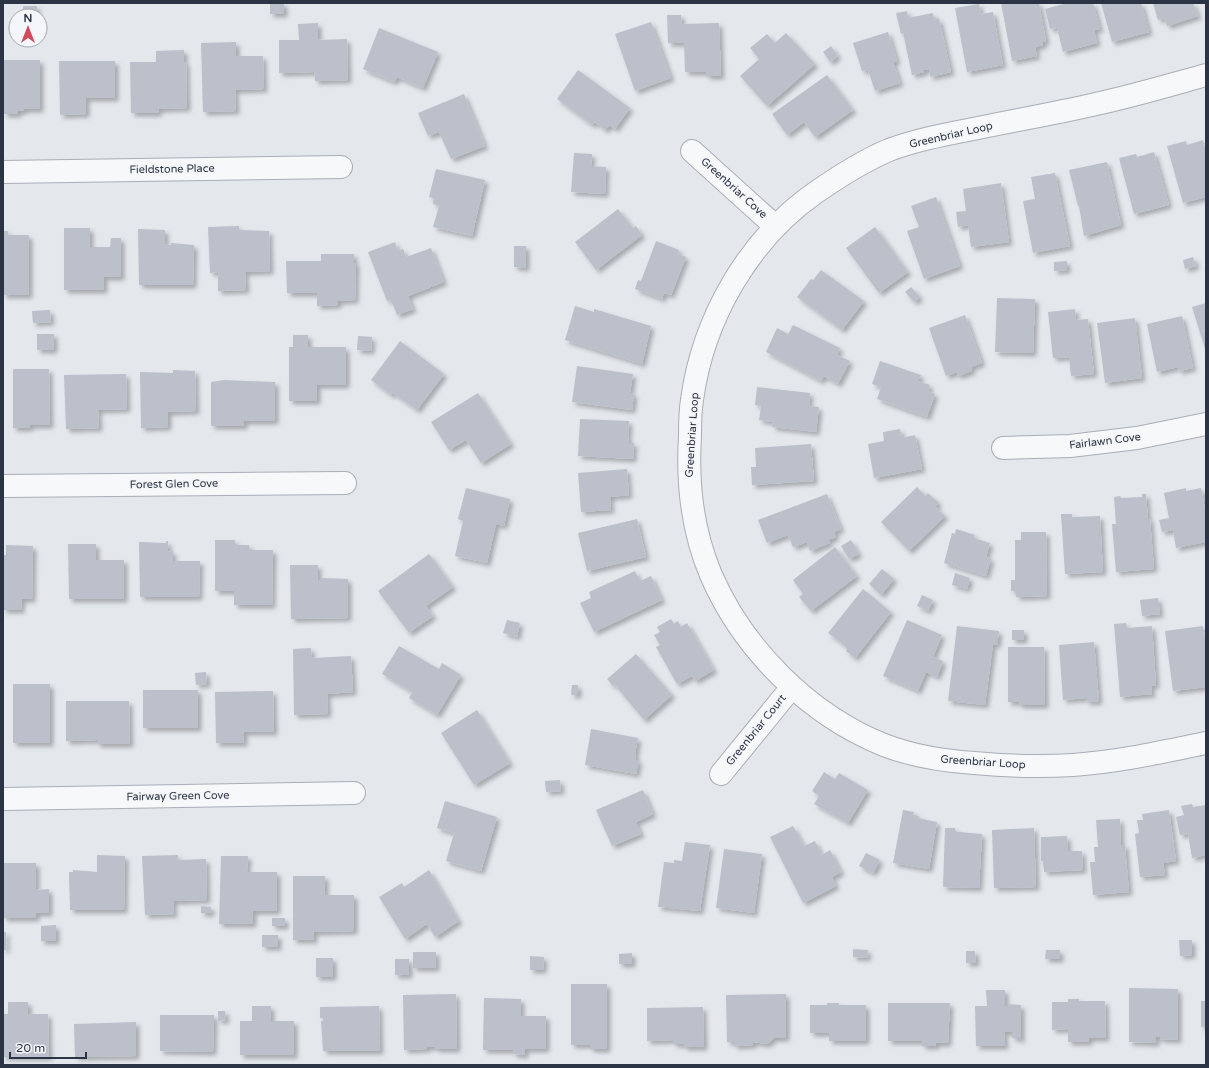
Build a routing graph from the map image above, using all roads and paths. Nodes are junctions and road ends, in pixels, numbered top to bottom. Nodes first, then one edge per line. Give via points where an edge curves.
1 (1206, 76) edge
2 (692, 151) dead end
3 (341, 167) dead end
4 (3, 172) edge
5 (775, 226) junction
6 (1206, 424) edge
7 (1003, 448) dead end
8 (345, 483) dead end
9 (3, 486) edge
10 (792, 687) junction
11 (1206, 743) edge
12 (721, 774) dead end
13 (354, 793) dead end
14 (3, 799) edge

1 - 5 street, Greenbriar Loop via 1099,104 928,138 887,151 813,194
2 - 5 street, Greenbriar Cove
3 - 4 street, Fieldstone Place
5 - 10 street, Greenbriar Loop via 734,281 714,319 703,351 692,401 689,488 697,531 711,574 732,613 758,649
6 - 7 street, Fairlawn Cove via 1137,438 1078,445
8 - 9 street, Forest Glen Cove
10 - 11 street, Greenbriar Loop via 824,712 876,741 903,752 946,761 1011,766 1073,765 1136,757
10 - 12 street, Greenbriar Court
13 - 14 street, Fairway Green Cove

